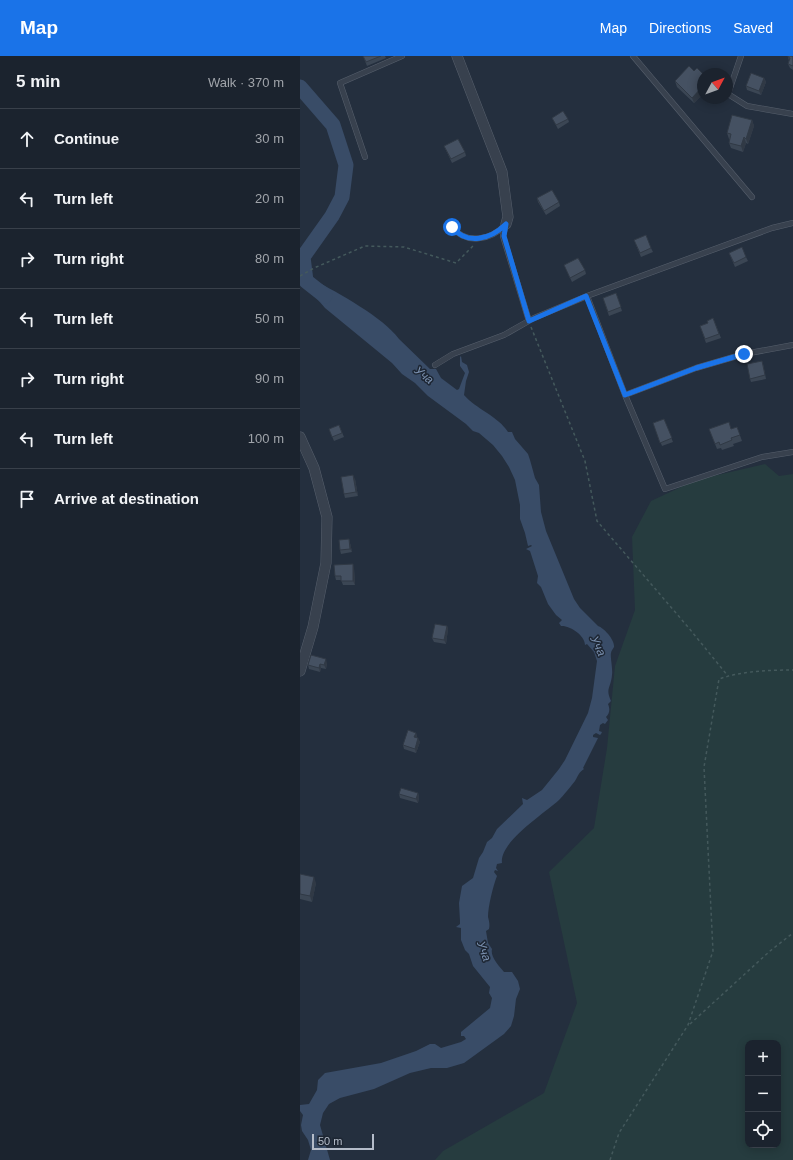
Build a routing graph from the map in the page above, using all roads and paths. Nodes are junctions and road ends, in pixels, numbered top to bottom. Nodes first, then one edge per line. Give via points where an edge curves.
1 (402, 56) edge
2 (457, 56) edge
3 (633, 56) edge
4 (741, 56) edge
5 (793, 114) edge
6 (365, 157) dead end
7 (752, 197) dead end
8 (793, 223) edge
9 (506, 224) junction
10 (452, 227) dead end
11 (481, 239) junction
12 (300, 276) edge
13 (586, 296) junction
14 (529, 321) junction
15 (793, 345) edge
16 (435, 365) dead end
17 (625, 395) junction
18 (300, 437) edge
19 (793, 452) edge
20 (793, 670) edge
21 (300, 671) edge
22 (728, 676) junction
23 (793, 933) edge
24 (688, 1025) junction
25 (610, 1160) edge

1 - 6 lane via 340,84
2 - 9 street via 502,172 508,216
3 - 7 lane
4 - 5 lane via 728,94 747,106
8 - 13 lane via 772,228
9 - 11 lane via 498,233
9 - 14 lane via 504,236
10 - 11 lane via 457,234
11 - 12 path via 456,263 404,247 365,246
13 - 14 lane
13 - 17 lane
14 - 16 lane via 453,354
14 - 22 path via 585,461 597,521
15 - 17 lane via 737,356 696,368
17 - 19 lane via 665,489 762,457
18 - 21 street via 314,468 326,517 326,563 313,627
20 - 22 path
22 - 24 path via 719,679 704,767 713,951
23 - 24 path
24 - 25 path via 619,1133

